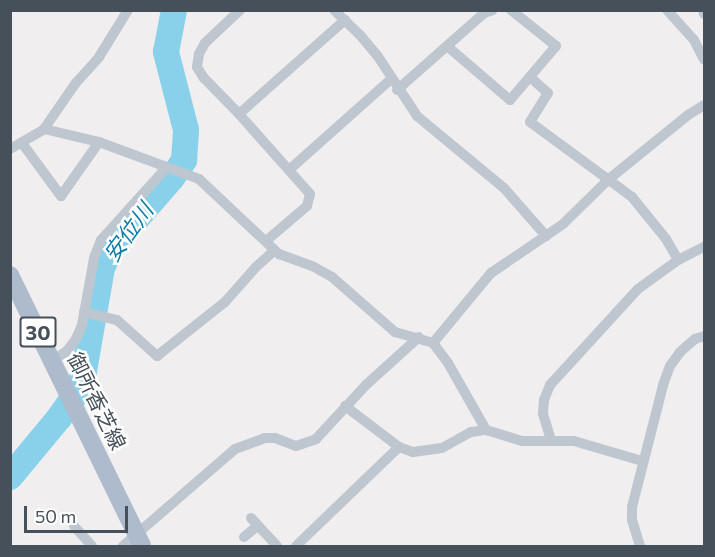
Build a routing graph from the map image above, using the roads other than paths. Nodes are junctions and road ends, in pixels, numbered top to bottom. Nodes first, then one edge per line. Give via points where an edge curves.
1 (128, 10) edge
2 (240, 10) edge
3 (334, 10) edge
4 (493, 10) edge
5 (511, 10) edge
6 (667, 10) edge
7 (345, 20) junction
8 (447, 46) junction
9 (705, 60) edge
10 (530, 77) junction
11 (392, 79) junction
12 (397, 90) junction
13 (705, 105) edge
14 (239, 114) junction
15 (44, 129) junction
16 (99, 142) junction
17 (22, 143) junction
18 (10, 149) edge
19 (167, 167) junction
20 (289, 170) junction
21 (609, 179) junction
22 (546, 236) junction
23 (266, 241) junction
24 (705, 248) edge
25 (275, 250) junction
26 (678, 260) junction
27 (10, 275) edge
28 (87, 311) junction
29 (705, 336) edge
30 (419, 337) junction
31 (433, 343) junction
32 (53, 360) junction
33 (345, 406) junction
34 (486, 430) junction
35 (551, 440) junction
36 (399, 447) junction
37 (642, 461) junction
38 (74, 526) dead end
39 (244, 537) dead end
40 (134, 543) edge
41 (92, 546) edge
42 (277, 546) edge
43 (296, 546) edge
44 (640, 546) edge

1 - 15 street via 99,57
2 - 14 street via 205,43 197,67
3 - 7 street
4 - 8 street via 484,13
5 - 10 street via 556,46
6 - 9 street via 694,40
7 - 11 street
7 - 14 street
8 - 10 street via 510,100
8 - 12 street
10 - 21 street via 549,93 530,122
11 - 12 street
11 - 20 street
12 - 22 street via 417,116 504,188
13 - 21 street
14 - 20 street
15 - 16 street
15 - 17 street
16 - 17 street via 61,196
16 - 19 street
17 - 18 street
19 - 23 street via 185,172 213,190
19 - 28 street via 101,240 94,258
20 - 23 street via 310,194 307,206
21 - 22 street via 576,213
21 - 26 street via 650,217
22 - 31 street via 491,273
23 - 25 street
24 - 26 street
25 - 28 street via 225,302 157,356 129,329 104,315
25 - 30 street via 332,277 395,332
26 - 35 street via 638,289 550,385 543,413
27 - 32 main road, 御所香芝線 / 30
28 - 32 street via 76,339
29 - 37 street via 695,339 670,366
30 - 31 street
30 - 33 street
31 - 34 street
32 - 40 main road, 御所香芝線 / 30
33 - 36 street
33 - 40 street via 321,434 306,444 296,446 266,438 235,449
34 - 35 street via 520,441
34 - 36 street via 471,432 427,452
35 - 37 street via 574,441
36 - 43 street
37 - 44 street via 632,507
38 - 41 street
39 - 42 street via 254,522

